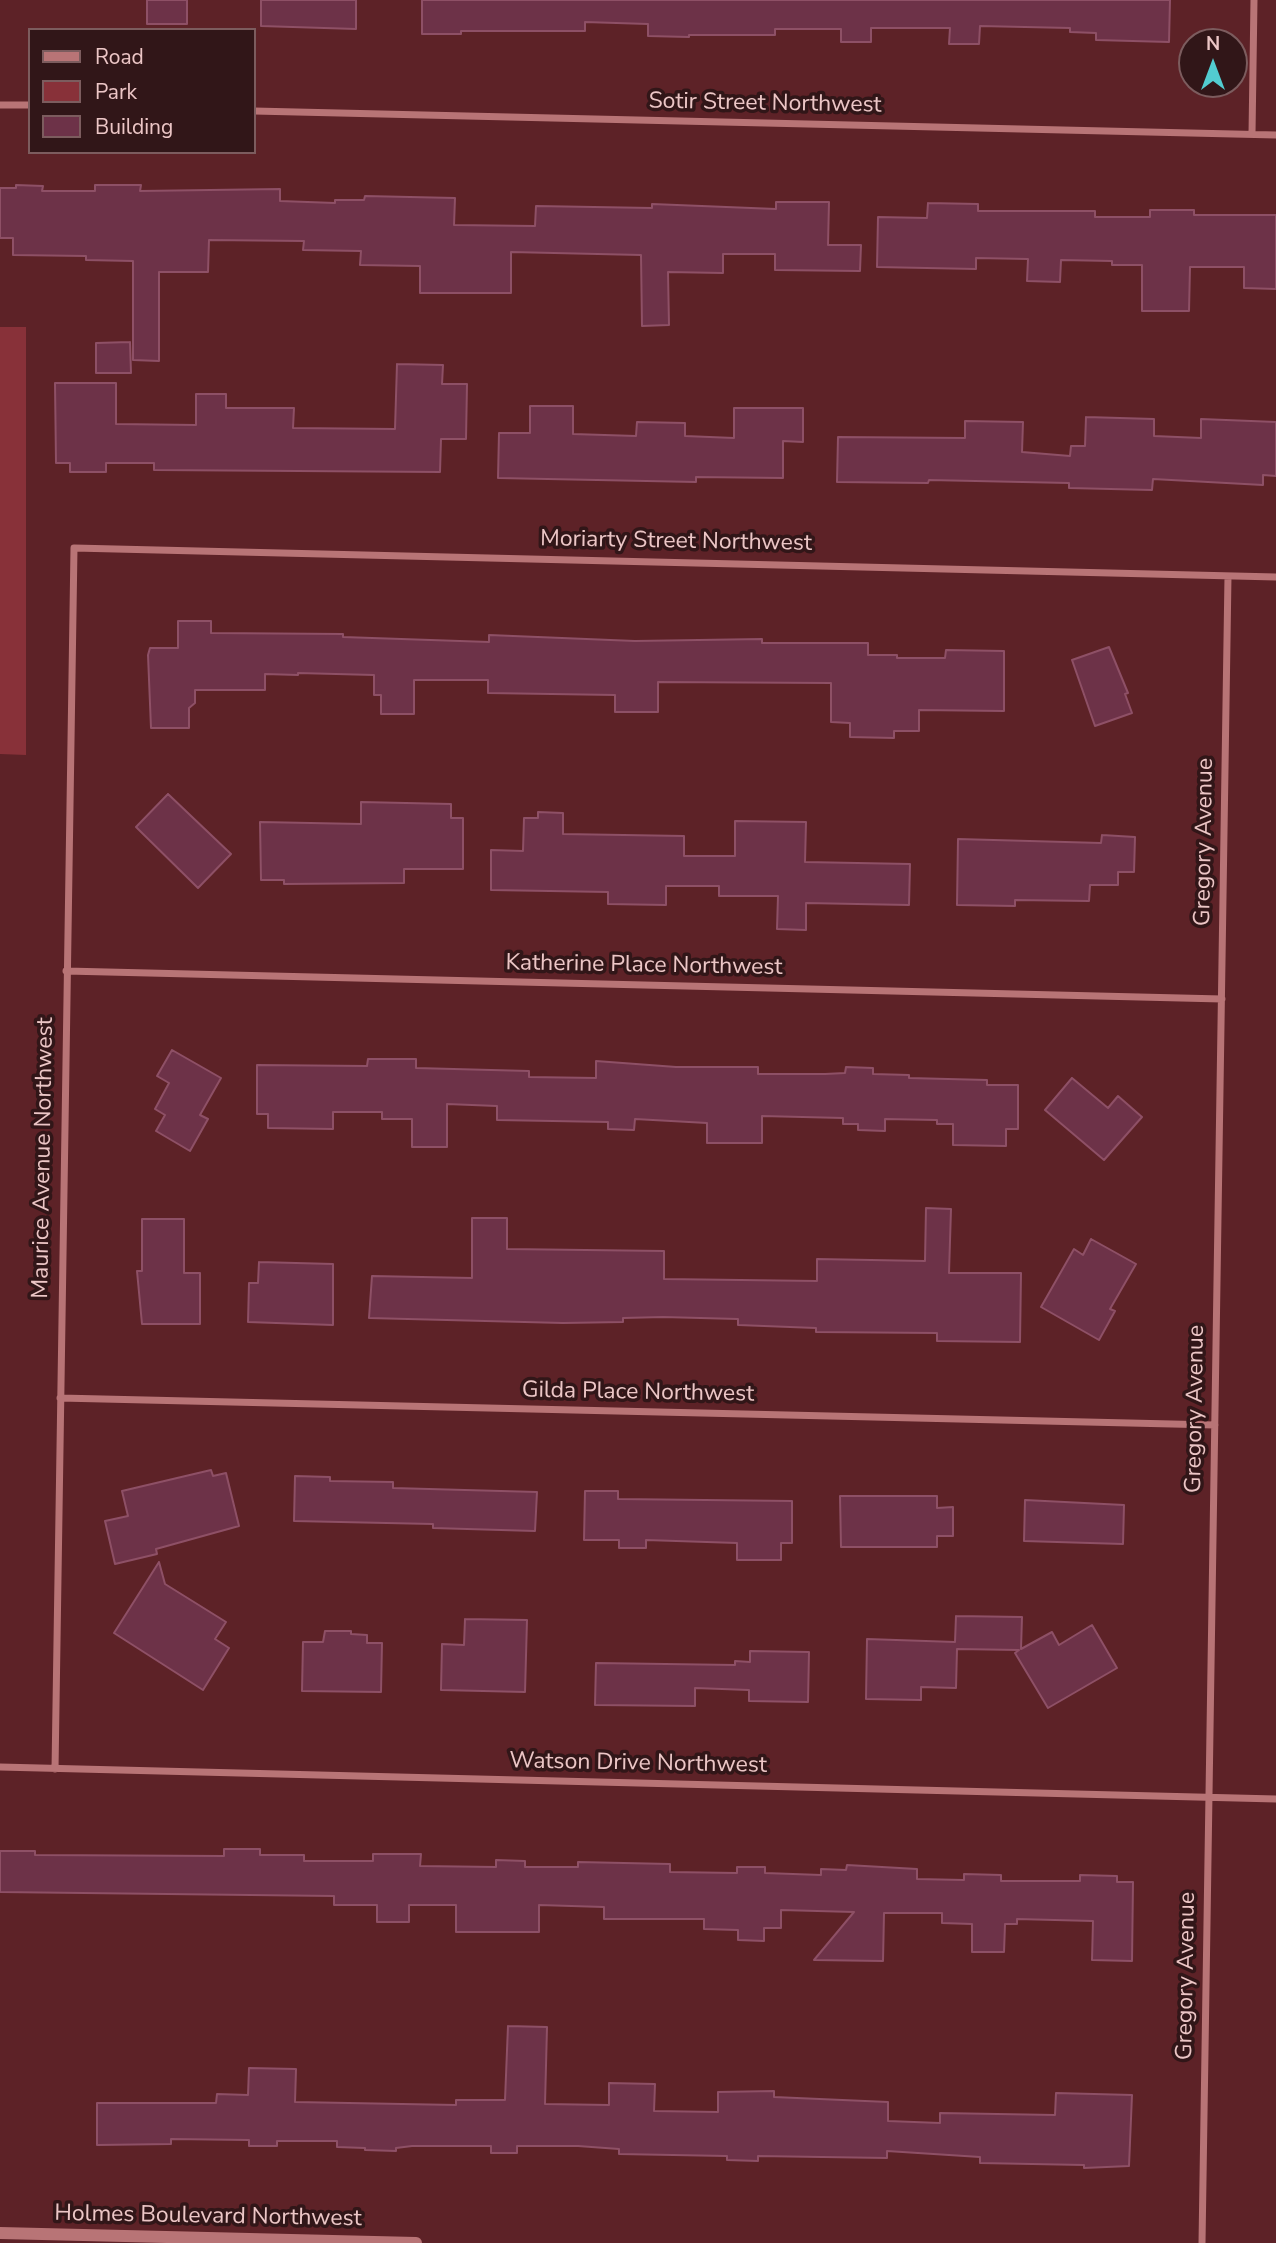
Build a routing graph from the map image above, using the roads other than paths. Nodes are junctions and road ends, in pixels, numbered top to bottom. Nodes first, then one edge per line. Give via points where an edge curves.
1 (1254, 0) edge
2 (0, 104) edge
3 (28, 105) edge
4 (256, 111) edge
5 (1252, 134) junction
6 (1276, 135) edge
7 (74, 548) joint
8 (1228, 576) junction
9 (1276, 577) edge
10 (66, 971) junction
11 (1222, 999) junction
12 (60, 1398) junction
13 (1215, 1425) junction
14 (0, 1767) edge
15 (55, 1769) junction
16 (1209, 1797) junction
17 (1276, 1799) edge
18 (0, 2232) edge
19 (176, 2240) edge
20 (416, 2243) edge
21 (1202, 2243) edge

1 - 5 street
2 - 3 street
4 - 5 street, Sotir Street Northwest
5 - 6 street, Sotir Street Northwest
7 - 8 street, Moriarty Street Northwest
7 - 10 street, Maurice Avenue Northwest
8 - 9 street, Moriarty Street Northwest
8 - 11 street, Gregory Avenue
10 - 11 street, Katherine Place Northwest
10 - 12 street, Maurice Avenue Northwest
11 - 13 street, Gregory Avenue
12 - 13 street, Gilda Place Northwest
12 - 15 street, Maurice Avenue Northwest
13 - 16 street, Gregory Avenue
14 - 15 street, Watson Drive Northwest
15 - 16 street, Watson Drive Northwest
16 - 17 street, Watson Drive Northwest
16 - 21 street, Gregory Avenue
18 - 19 street, Holmes Boulevard Northwest
19 - 20 street, Holmes Boulevard Northwest

